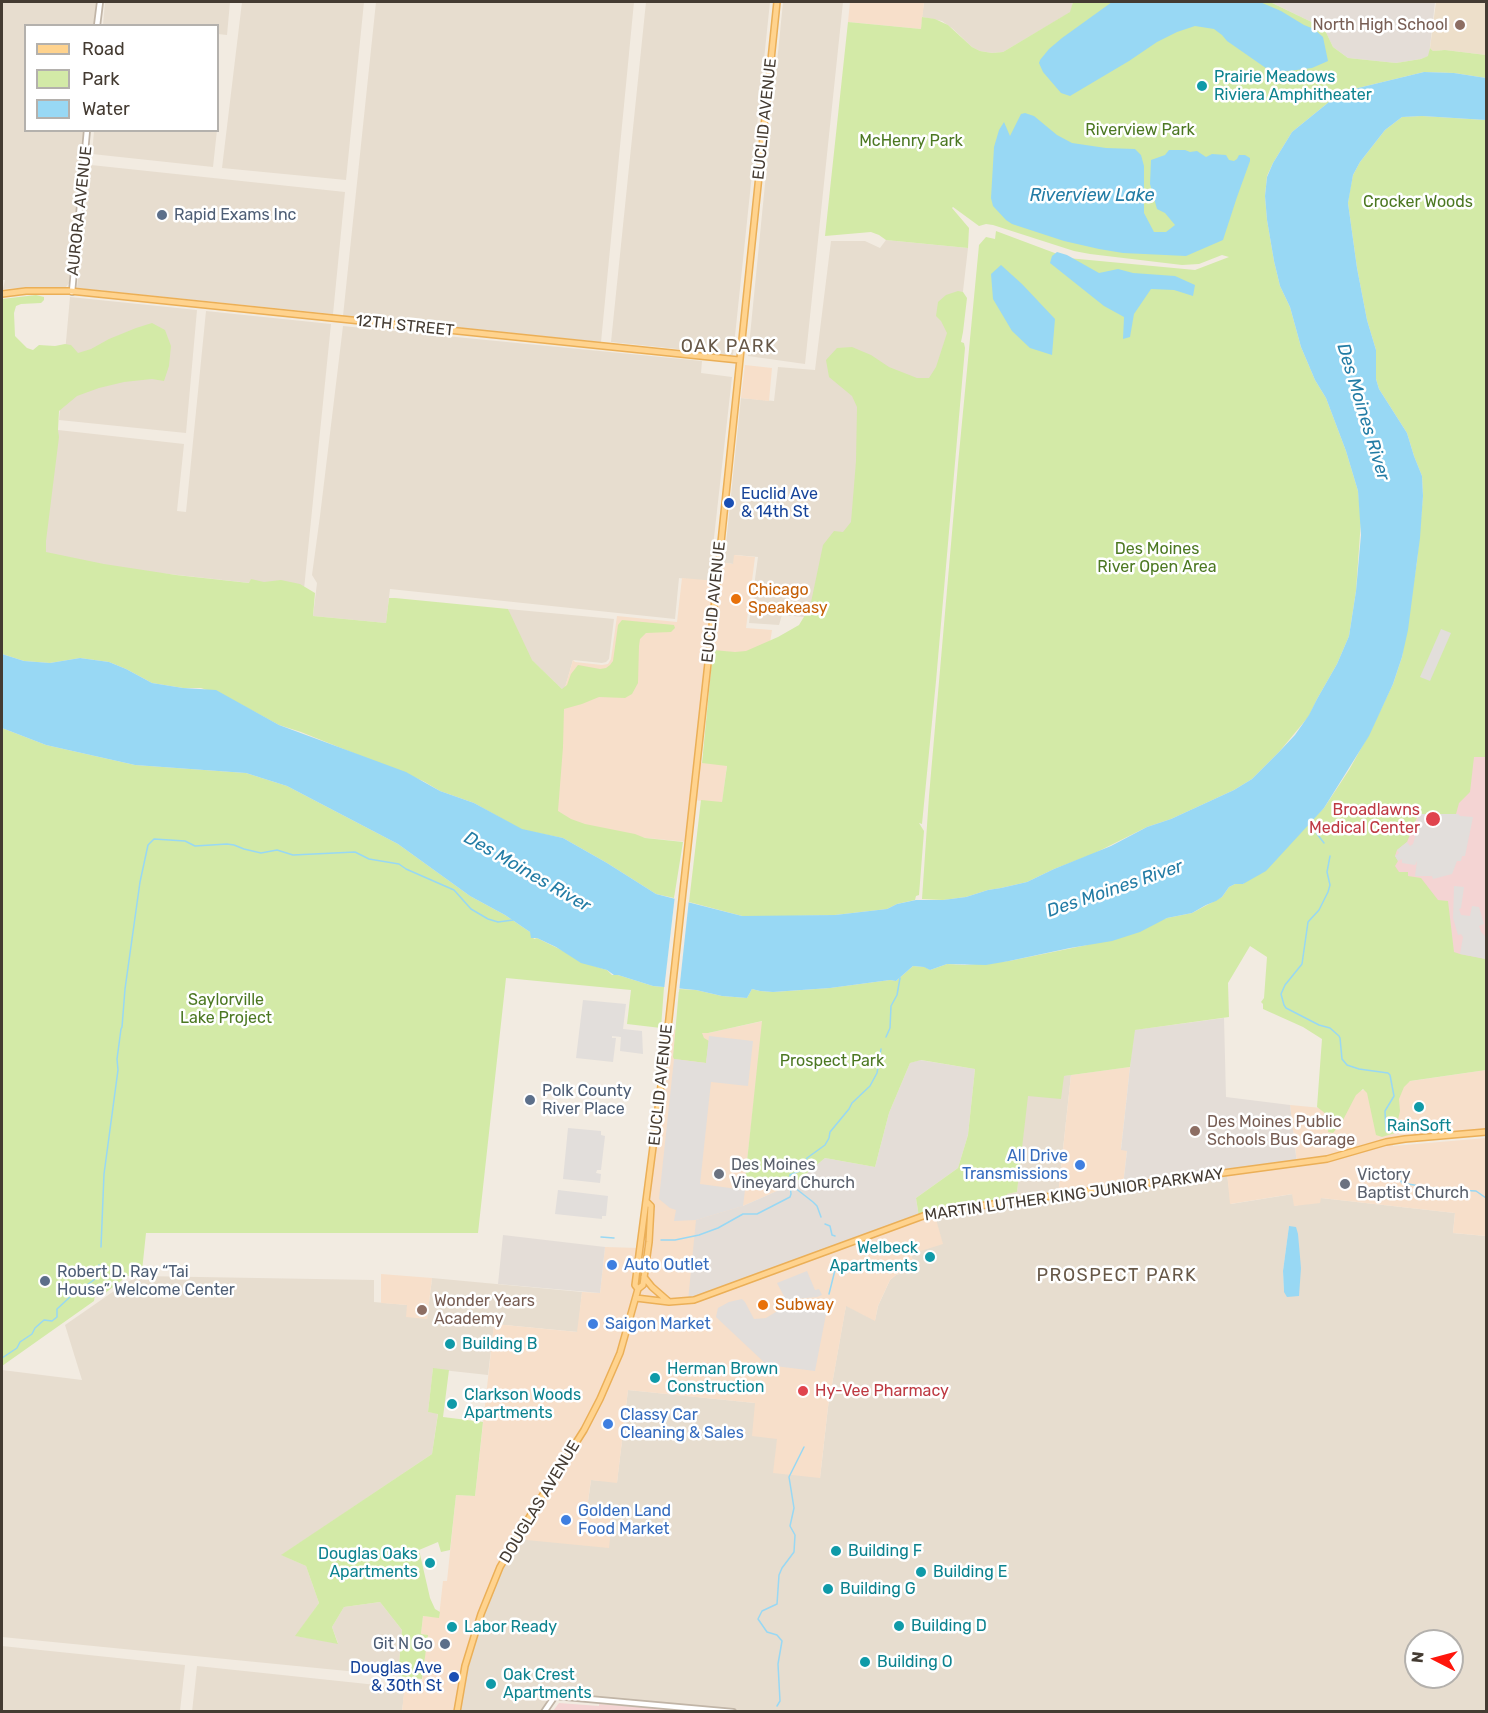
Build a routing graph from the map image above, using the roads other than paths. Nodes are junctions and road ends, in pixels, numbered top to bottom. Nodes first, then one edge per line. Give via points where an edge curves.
1 (100, 2) edge
2 (777, 2) edge
3 (97, 24) edge
4 (87, 132) edge
5 (72, 292) junction
6 (2, 294) edge
7 (739, 360) junction
8 (1486, 1132) edge
9 (647, 1202) junction
10 (644, 1277) junction
11 (638, 1289) junction
12 (636, 1298) junction
13 (669, 1302) junction
14 (457, 1712) edge
15 (544, 1712) edge
16 (733, 1712) edge

1 - 3 street
2 - 7 main road, EUCLID AVENUE
4 - 5 street, AURORA AVENUE
5 - 6 main road, 12TH STREET
5 - 7 main road, 12TH STREET
7 - 9 main road, EUCLID AVENUE
8 - 13 main road, MARTIN LUTHER KING JUNIOR PARKWAY via 1405,1139 1328,1159 934,1212 694,1300
9 - 10 main road, EUCLID AVENUE via 651,1206
9 - 11 main road, EUCLID AVENUE
10 - 11 main road, EUCLID AVENUE
10 - 13 main road
11 - 12 main road, EUCLID AVENUE
12 - 13 main road, MARTIN LUTHER KING JUNIOR PARKWAY
12 - 14 main road, DOUGLAS AVENUE via 618,1358 590,1418 500,1567 465,1666
15 - 16 street via 555,1696

